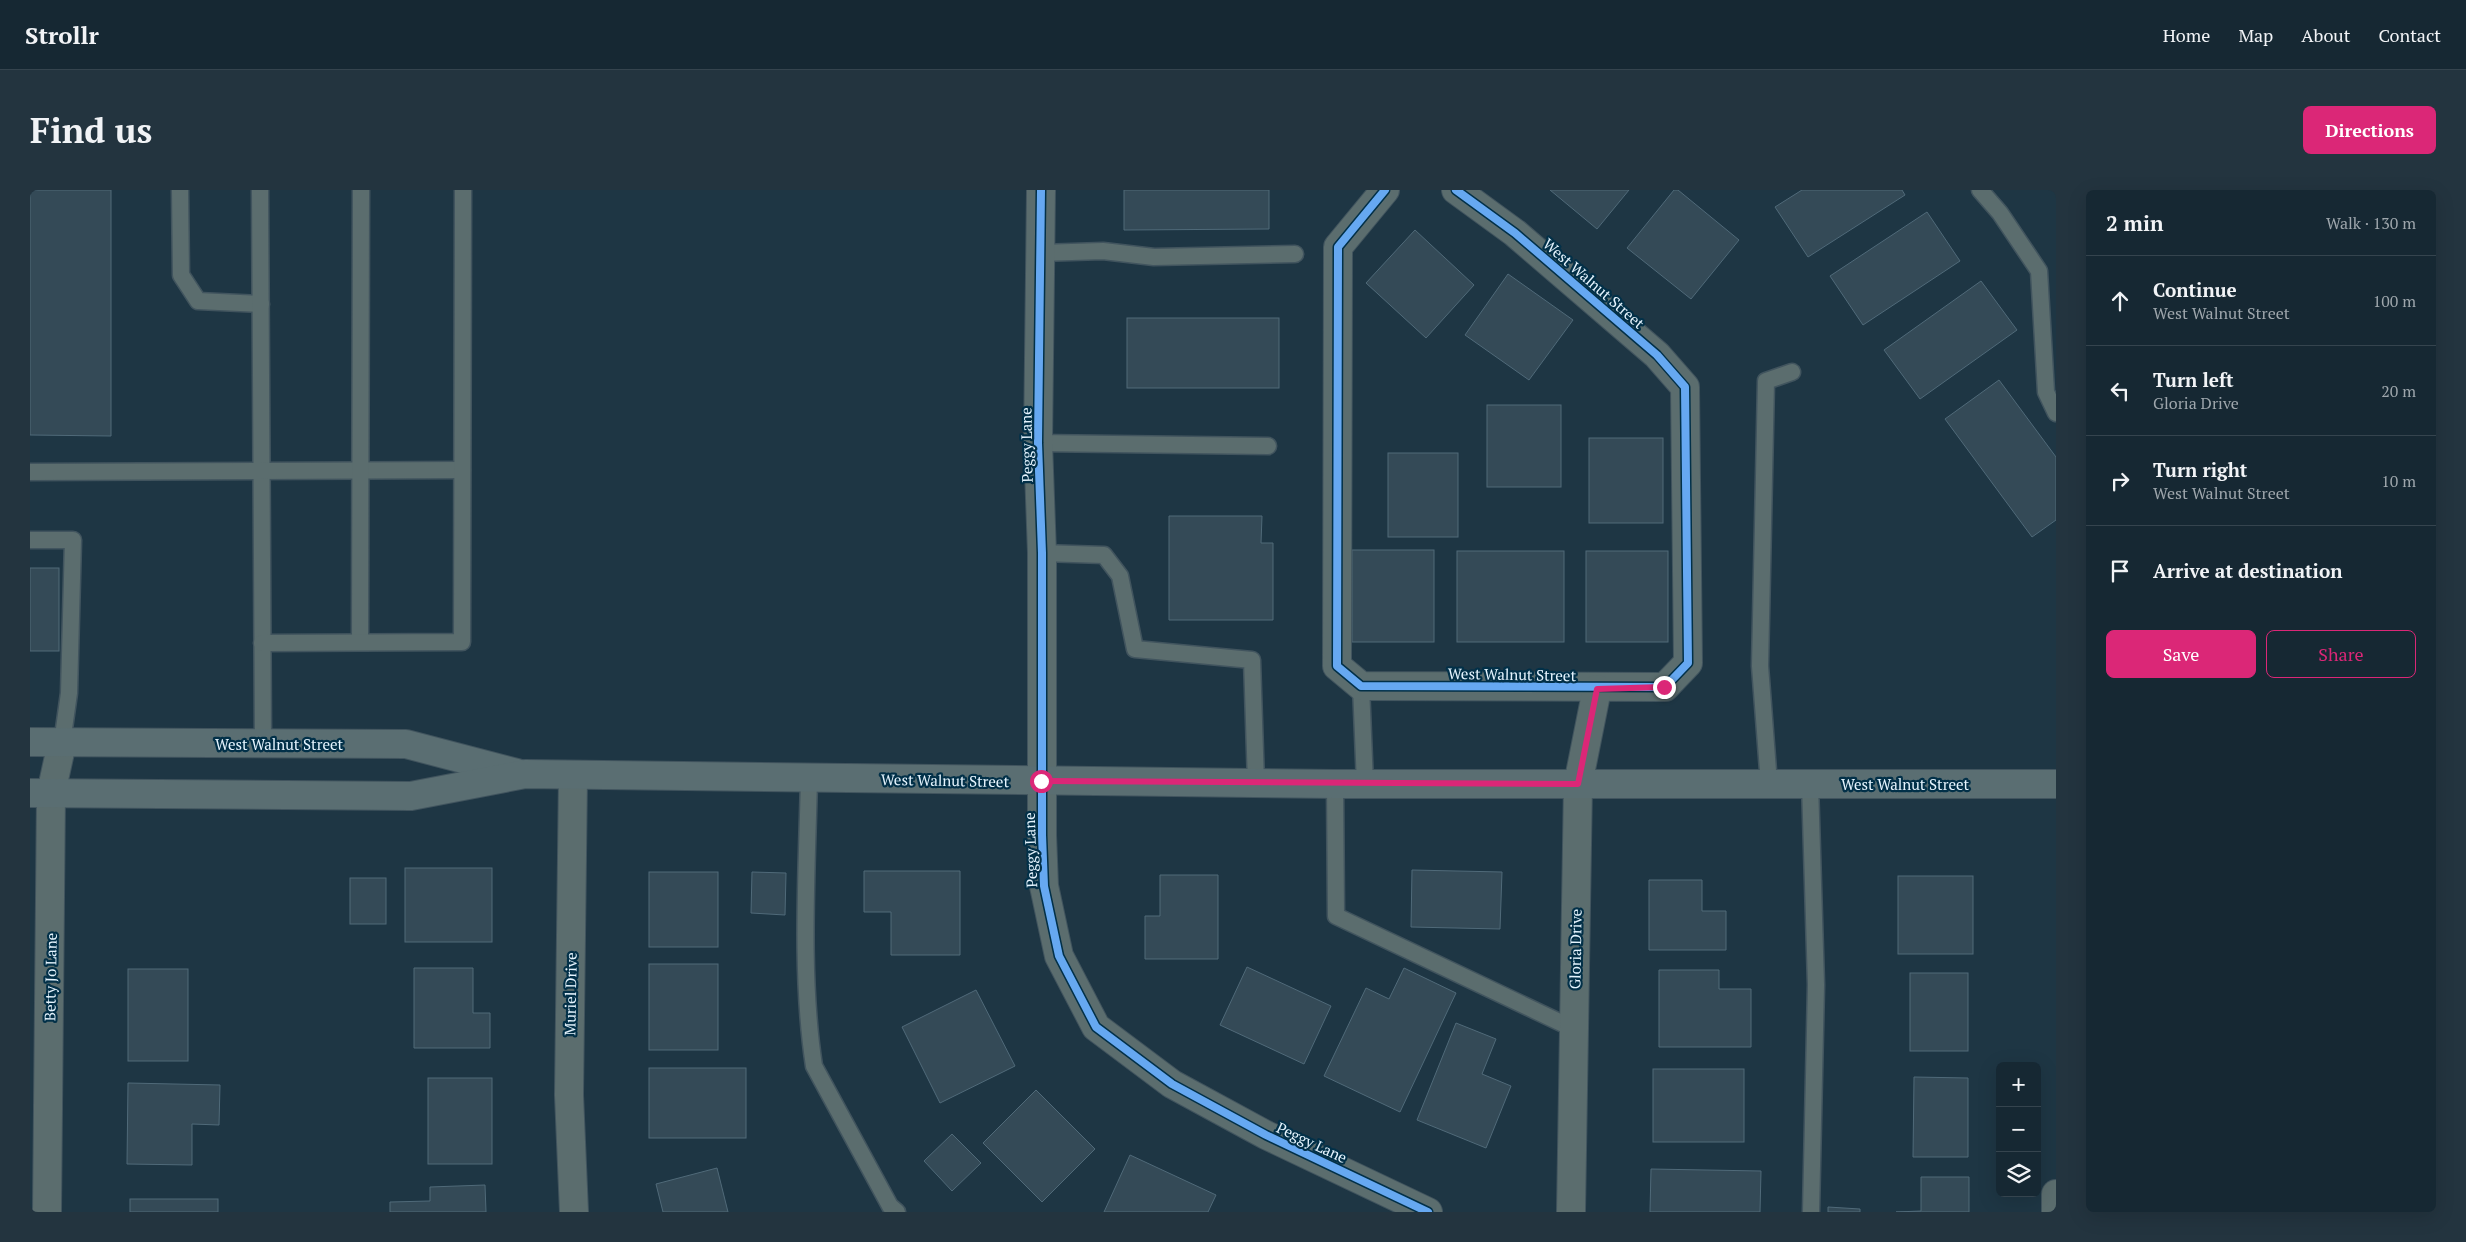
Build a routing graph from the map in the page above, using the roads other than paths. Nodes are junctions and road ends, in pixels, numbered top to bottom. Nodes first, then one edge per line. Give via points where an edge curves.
1 (180, 190) edge
2 (260, 190) edge
3 (361, 190) edge
4 (463, 190) edge
5 (1041, 190) edge
6 (1385, 190) edge
7 (1456, 190) edge
8 (1980, 190) edge
9 (1040, 253) junction
10 (1295, 254) dead end
11 (261, 304) junction
12 (1792, 372) dead end
13 (2056, 413) edge
14 (1038, 443) junction
15 (1268, 446) dead end
16 (462, 470) junction
17 (262, 471) junction
18 (361, 471) junction
19 (30, 472) edge
20 (30, 540) edge
21 (1042, 553) junction
22 (360, 642) junction
23 (262, 643) junction
24 (1361, 686) junction
25 (1597, 689) junction
26 (30, 742) edge
27 (62, 743) junction
28 (262, 743) junction
29 (524, 774) junction
30 (573, 776) junction
31 (809, 778) junction
32 (1041, 781) junction
33 (1256, 783) junction
34 (1335, 784) junction
35 (1365, 784) junction
36 (1578, 784) junction
37 (1769, 784) junction
38 (1810, 784) junction
39 (2056, 784) edge
40 (40, 793) edge
41 (1574, 1029) junction
42 (2056, 1194) edge
43 (47, 1212) edge
44 (574, 1212) edge
45 (897, 1212) edge
46 (1428, 1212) edge
47 (1571, 1212) edge
48 (1811, 1212) edge
49 (2056, 1212) edge

1 - 11 lane via 181,275 198,301
2 - 11 lane
3 - 18 lane
4 - 16 lane
5 - 9 street, Peggy Lane
6 - 24 street via 1338,246 1337,666
7 - 25 street, West Walnut Street via 1515,233 1657,355 1686,387 1688,663 1664,687
8 - 13 lane via 2000,213 2039,271 2046,392
9 - 10 lane via 1103,251 1154,258
9 - 14 street, Peggy Lane
11 - 17 lane
12 - 37 lane via 1766,381 1760,666
14 - 15 lane
14 - 21 street, Peggy Lane
16 - 18 lane
16 - 22 lane via 462,642
17 - 18 lane
17 - 19 lane
17 - 23 lane
18 - 22 lane
20 - 27 lane via 73,540 68,693
21 - 32 street, Peggy Lane
21 - 33 lane via 1104,555 1120,576 1135,649 1252,660
22 - 23 lane
23 - 28 lane
24 - 25 street, West Walnut Street
24 - 35 lane
25 - 36 street, Gloria Drive
26 - 27 main road, West Walnut Street
27 - 28 main road, West Walnut Street
27 - 40 street, Betty Jo Lane
28 - 29 main road, West Walnut Street via 406,744
29 - 30 main road, West Walnut Street
29 - 40 main road, West Walnut Street via 411,796
30 - 31 main road, West Walnut Street
30 - 44 street, Muriel Drive via 569,1095
31 - 32 main road, West Walnut Street
31 - 45 lane via 806,932 814,1066 890,1206
32 - 33 main road, West Walnut Street
32 - 46 street, Peggy Lane via 1044,886 1055,939 1059,956 1096,1028 1172,1084 1266,1135
33 - 34 main road, West Walnut Street
34 - 35 main road, West Walnut Street
34 - 41 lane via 1336,916
35 - 36 main road, West Walnut Street
36 - 37 main road, West Walnut Street
36 - 41 street, Gloria Drive
37 - 38 main road, West Walnut Street
38 - 39 main road, West Walnut Street
38 - 48 lane via 1816,985
40 - 43 street, Betty Jo Lane
41 - 47 street, Gloria Drive
42 - 49 street

